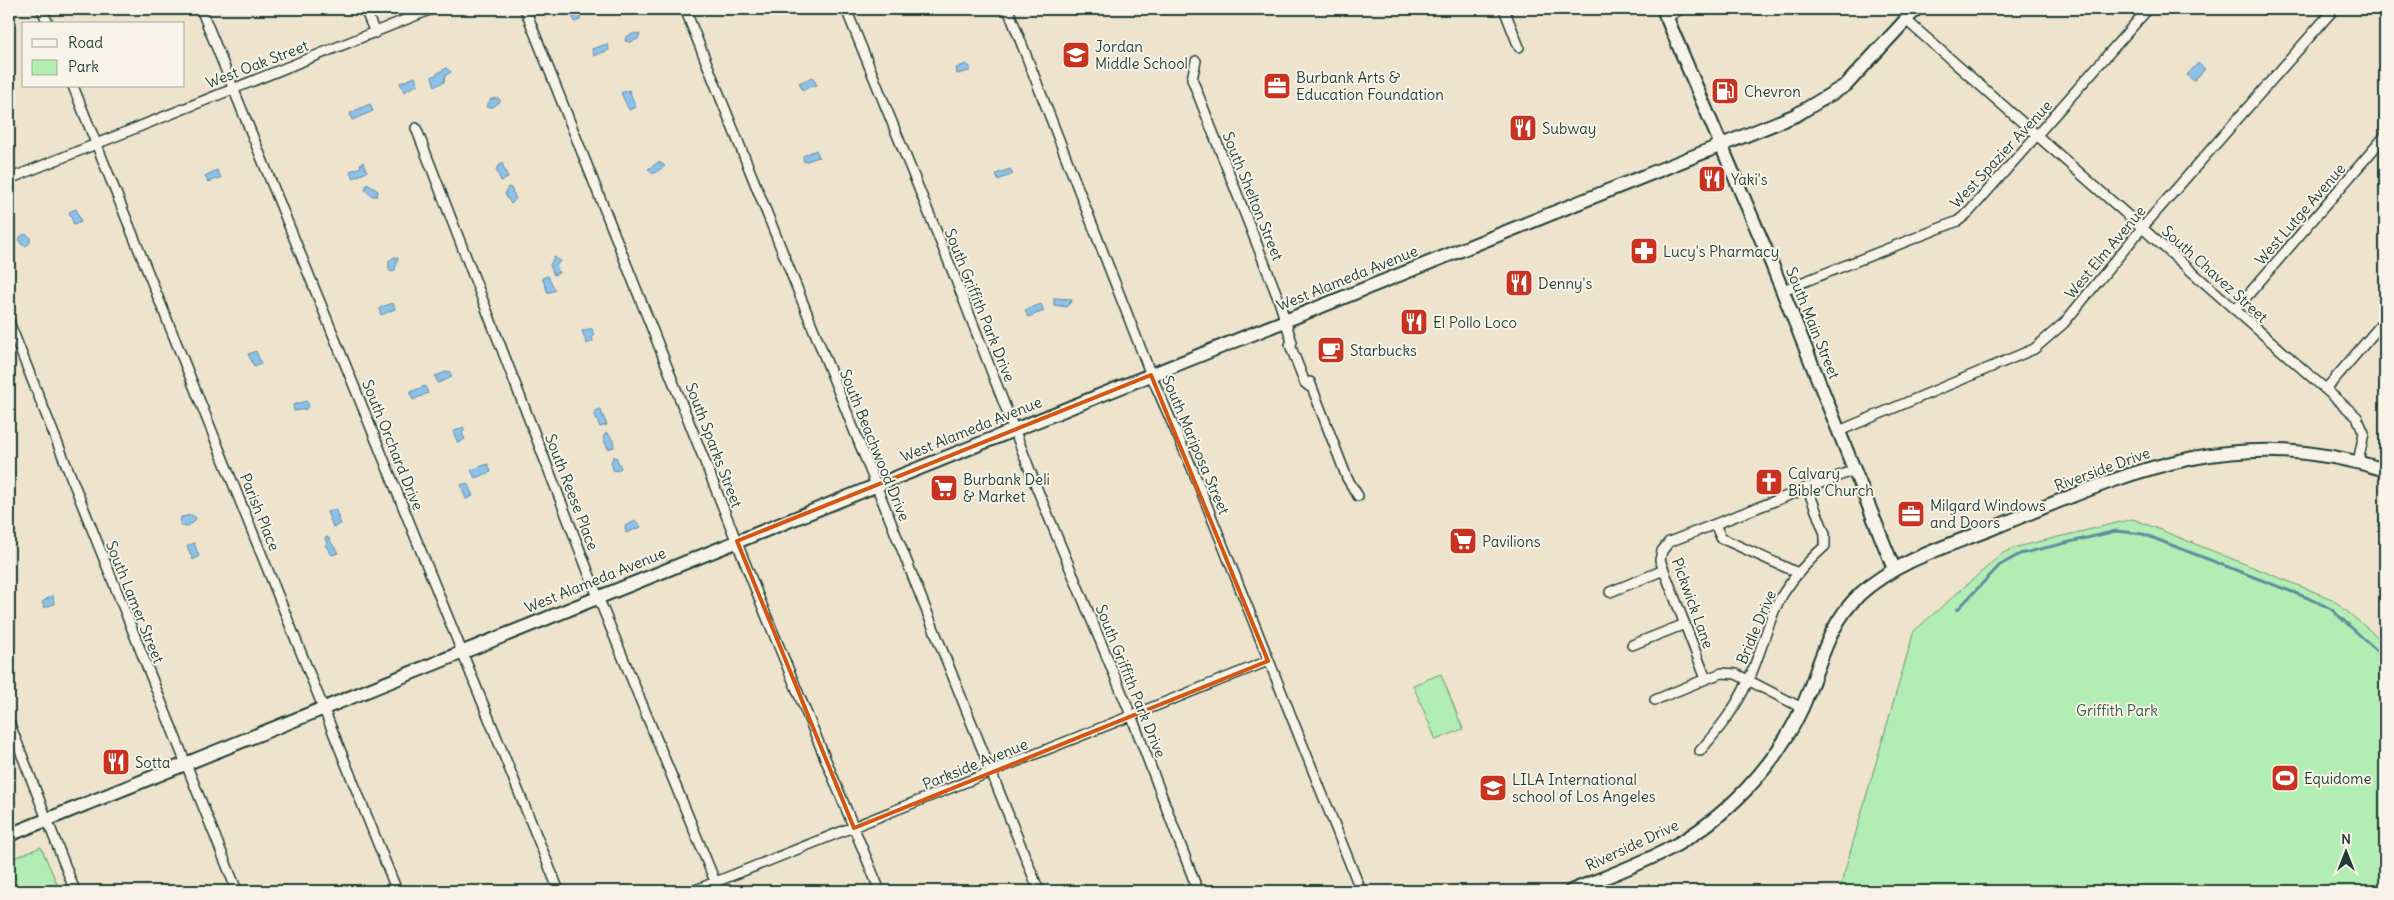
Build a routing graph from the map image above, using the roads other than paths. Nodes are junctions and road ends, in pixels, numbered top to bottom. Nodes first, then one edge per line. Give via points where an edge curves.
1 (42, 9) edge
2 (201, 9) edge
3 (365, 9) edge
4 (432, 9) edge
5 (525, 9) edge
6 (685, 9) edge
7 (846, 9) edge
8 (1008, 9) edge
9 (1504, 9) edge
10 (1680, 9) edge
11 (1916, 9) edge
12 (2148, 9) edge
13 (2334, 9) edge
14 (1665, 13) edge
15 (1906, 20) junction
16 (47, 22) edge
17 (375, 33) junction
18 (1519, 47) dead end
19 (1196, 61) dead end
20 (74, 88) edge
21 (232, 88) junction
22 (416, 128) dead end
23 (2038, 135) junction
24 (2385, 136) edge
25 (96, 143) junction
26 (1720, 146) junction
27 (9, 179) edge
28 (2142, 228) junction
29 (1783, 290) junction
30 (2235, 310) junction
31 (1286, 320) junction
32 (2385, 320) edge
33 (9, 322) edge
34 (1151, 375) junction
35 (2326, 388) junction
36 (1014, 430) junction
37 (1839, 431) junction
38 (2358, 462) junction
39 (1854, 470) junction
40 (2385, 470) edge
41 (876, 486) junction
42 (1807, 488) junction
43 (1358, 496) dead end
44 (1715, 524) junction
45 (737, 541) junction
46 (1894, 569) junction
47 (1664, 570) junction
48 (1798, 573) junction
49 (1610, 592) dead end
50 (598, 597) junction
51 (1685, 624) junction
52 (1632, 645) dead end
53 (460, 652) junction
54 (1268, 661) junction
55 (1706, 679) junction
56 (1748, 681) junction
57 (1655, 700) dead end
58 (322, 708) junction
59 (1802, 708) junction
60 (1131, 715) junction
61 (9, 722) edge
62 (1700, 751) dead end
63 (185, 764) junction
64 (991, 772) junction
65 (47, 820) junction
66 (854, 828) junction
67 (9, 835) edge
68 (717, 887) edge
69 (75, 891) edge
70 (237, 891) edge
71 (397, 891) edge
72 (559, 891) edge
73 (693, 891) edge
74 (880, 891) edge
75 (1039, 891) edge
76 (1198, 891) edge
77 (1361, 891) edge
78 (1571, 891) edge

1 - 16 street
2 - 21 street, South Orchard Drive
3 - 17 street
4 - 17 street, West Oak Street
5 - 45 street, South Sparks Street
6 - 41 street, South Beachwood Drive
7 - 36 street, South Griffith Park Drive
8 - 34 street, South Mariposa Street
9 - 18 street
10 - 14 street
11 - 15 main road, West Alameda Avenue
12 - 23 street, West Spazier Avenue
13 - 28 street, West Elm Avenue
14 - 26 main road, South Main Street
15 - 23 street, South Chavez Street
15 - 26 main road, West Alameda Avenue via 1863,68 1831,96 1796,115
17 - 21 street, West Oak Street
19 - 31 street, South Shelton Street via 1192,79
20 - 25 street, Parish Place
21 - 25 street, West Oak Street
21 - 53 street, South Orchard Drive
22 - 50 street, South Reese Place
23 - 28 street, South Chavez Street
23 - 29 street, West Spazier Avenue via 1958,221
24 - 30 street, West Lutge Avenue
25 - 27 street, West Oak Street
25 - 58 street, Parish Place
26 - 29 main road, South Main Street
26 - 31 main road, West Alameda Avenue
28 - 30 street, South Chavez Street
28 - 37 street, West Elm Avenue via 2064,324 2034,349
29 - 37 main road, South Main Street
30 - 35 street, South Chavez Street
31 - 34 main road, West Alameda Avenue
31 - 43 street, South Shelton Street via 1290,345 1305,383 1310,387 1347,478
32 - 35 street
33 - 63 street, South Lamer Street
34 - 36 main road, West Alameda Avenue
34 - 54 street, South Mariposa Street via 1192,468
35 - 38 street, South Chavez Street via 2362,425 2364,440
36 - 41 main road, West Alameda Avenue
36 - 60 street, South Griffith Park Drive
37 - 39 main road, South Main Street
38 - 40 main road, Riverside Drive
38 - 46 main road, Riverside Drive via 2270,451 2220,453 2175,460 2119,478
39 - 42 street, Pickwick Lane
39 - 46 main road, South Main Street
41 - 45 main road, West Alameda Avenue
41 - 64 street, South Beachwood Drive
42 - 44 street, Pickwick Lane
42 - 48 street, Bridle Drive via 1826,540 1825,546
44 - 47 street, Pickwick Lane via 1669,542 1660,560
44 - 48 street via 1720,538
45 - 50 main road, West Alameda Avenue
45 - 66 street, South Sparks Street
46 - 59 main road, Riverside Drive via 1860,594 1835,625
47 - 49 street
47 - 51 street, Pickwick Lane
48 - 56 street, Bridle Drive via 1776,608
50 - 53 main road, West Alameda Avenue
50 - 68 street, South Reese Place
51 - 52 street
51 - 55 street, Pickwick Lane
53 - 58 main road, West Alameda Avenue
53 - 72 street, South Orchard Drive
54 - 60 street, Parkside Avenue
54 - 77 street, South Mariposa Street
55 - 56 street via 1729,672
55 - 57 street
56 - 59 street
56 - 62 street, Bridle Drive via 1726,722
58 - 63 main road, West Alameda Avenue
58 - 71 street, Parish Place
59 - 78 main road, Riverside Drive via 1755,779 1710,822 1667,850
60 - 64 street, Parkside Avenue
60 - 76 street, South Griffith Park Drive
61 - 65 street
63 - 65 main road, West Alameda Avenue
63 - 70 street, South Lamer Street
64 - 66 street, Parkside Avenue
64 - 75 street, South Beachwood Drive
65 - 67 main road, West Alameda Avenue
65 - 69 street
66 - 68 street, Parkside Avenue
66 - 74 street, South Sparks Street
68 - 73 street, Parkside Avenue

